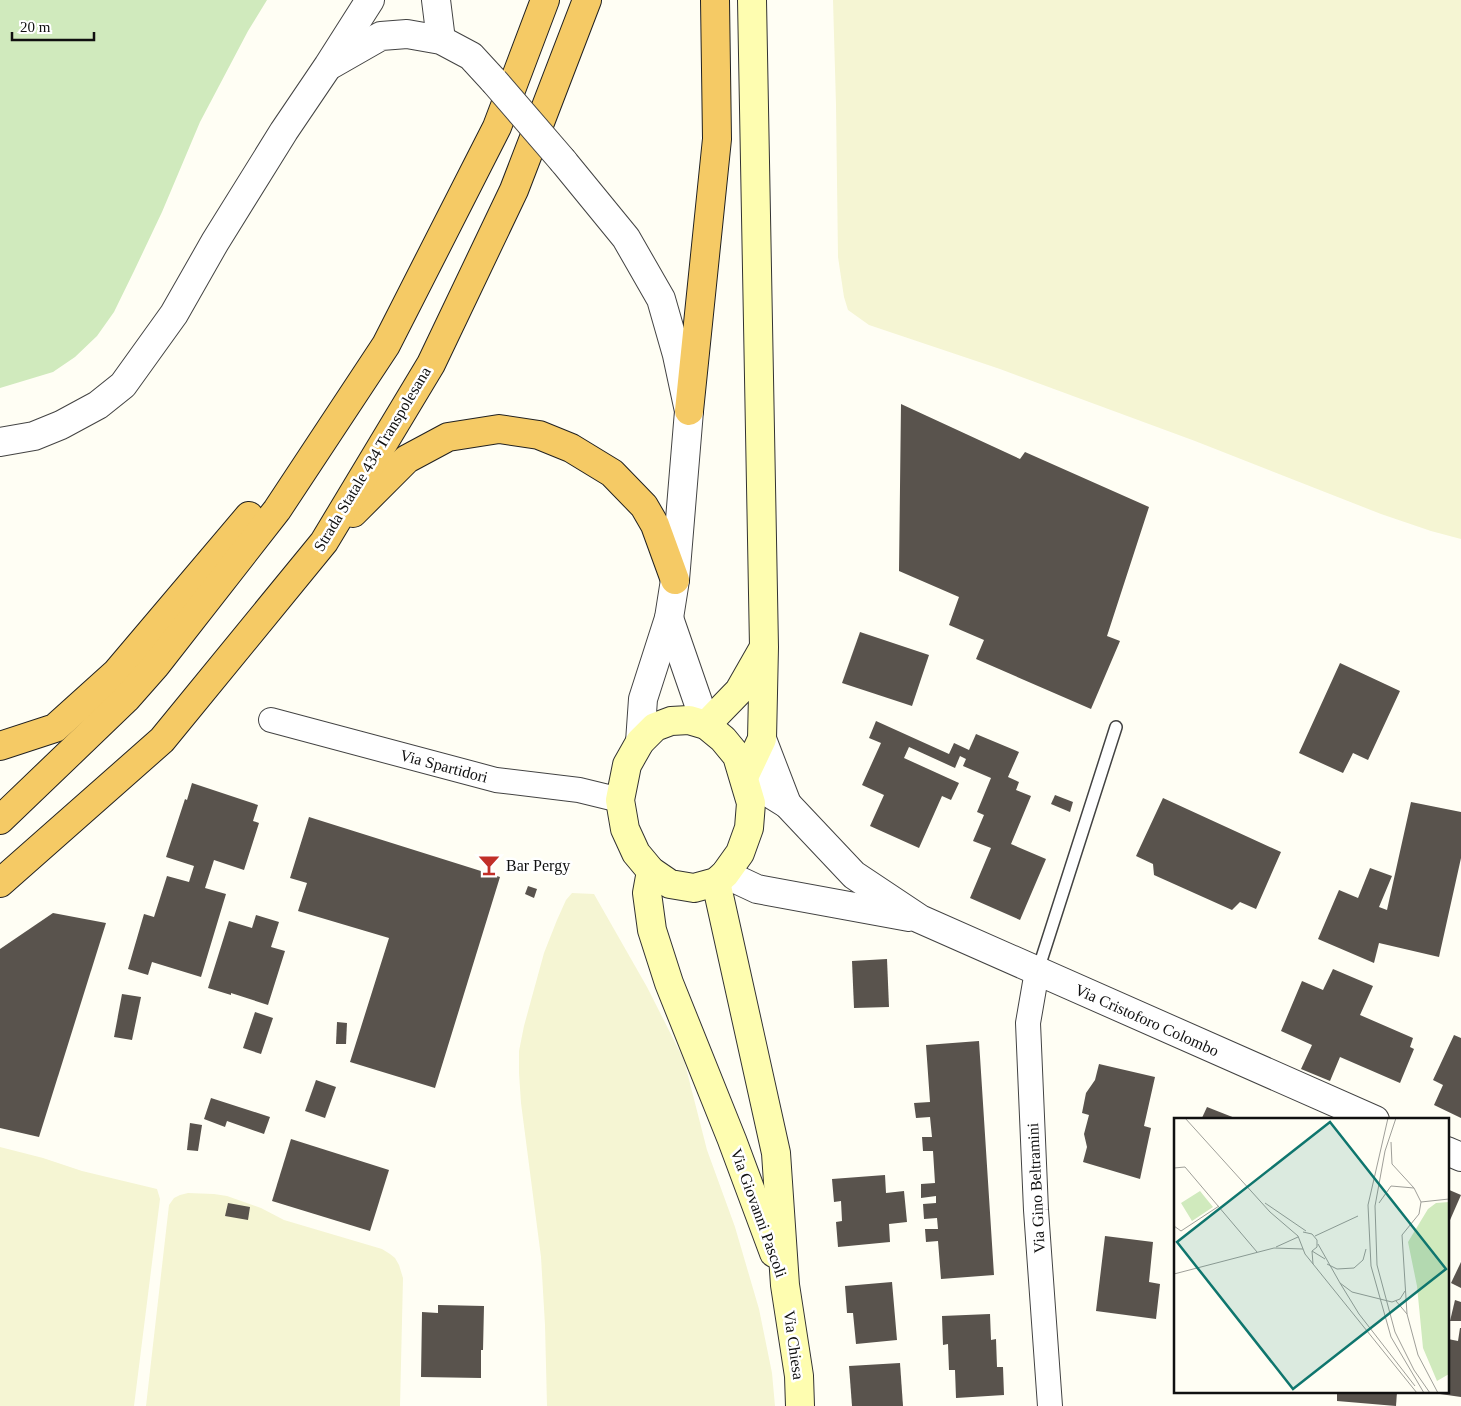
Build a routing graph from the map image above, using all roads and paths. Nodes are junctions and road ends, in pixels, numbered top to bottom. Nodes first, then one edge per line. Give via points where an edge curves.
1 (370, 0) edge
2 (436, 0) edge
3 (545, 0) edge
4 (587, 0) edge
5 (715, 0) edge
6 (752, 0) edge
7 (441, 40) junction
8 (328, 66) junction
9 (386, 346) junction
10 (689, 411) junction
11 (0, 442) edge
12 (324, 542) junction
13 (675, 580) junction
14 (669, 618) junction
15 (764, 647) junction
16 (271, 720) dead end
17 (706, 725) junction
18 (1116, 727) dead end
19 (762, 739) junction
20 (640, 742) junction
21 (0, 746) edge
22 (744, 777) junction
23 (620, 800) junction
24 (787, 804) junction
25 (0, 820) edge
26 (651, 871) junction
27 (721, 878) junction
28 (0, 883) edge
29 (920, 919) junction
30 (1037, 971) junction
31 (1370, 1118) edge
32 (1448, 1151) edge
33 (1461, 1157) edge
34 (785, 1284) junction
35 (800, 1406) edge
36 (1050, 1406) edge

1 - 8 street
2 - 7 street
3 - 9 highway via 497,127
4 - 12 highway, Strada Statale 434 Transpolesana via 514,190 431,364
5 - 10 highway via 717,139
6 - 15 main road
7 - 8 street via 407,34 381,36
7 - 10 street, bridge via 471,56 626,238 661,299
8 - 11 street via 215,242 174,314 123,385 98,405 61,425 34,436
9 - 21 highway via 229,541 116,673 54,728
9 - 25 highway via 278,510 156,664 126,699
10 - 13 street
12 - 13 highway via 406,459 448,437 499,429 539,435 571,448 612,473 644,506 655,525
12 - 28 highway, Strada Statale 434 Transpolesana via 162,740
13 - 14 street
14 - 17 street
14 - 20 street via 643,699
15 - 17 main road via 738,691
15 - 19 main road
16 - 23 street, Via Spartidori via 496,780 579,790
17 - 20 main road via 689,720 671,721 655,727
17 - 22 main road via 738,756
18 - 30 lane
19 - 22 main road
19 - 24 street
20 - 23 main road via 627,766
22 - 24 street, Via Cristoforo Colombo
22 - 27 main road via 750,803 749,828 740,853
23 - 26 main road via 624,829 636,853
24 - 29 street, Via Cristoforo Colombo via 854,875
26 - 27 main road via 670,884 694,888
26 - 34 main road, Via Giovanni Pascoli via 647,893 652,930 669,983
27 - 29 street, Via Cristoforo Colombo via 757,889
27 - 34 main road, Via Giovanni Pascoli via 776,1153
29 - 30 street, Via Cristoforo Colombo
30 - 31 street, Via Cristoforo Colombo
30 - 36 street, Via Gino Beltramini via 1028,1023 1036,1210
32 - 33 street
34 - 35 main road, Via Chiesa via 799,1376

